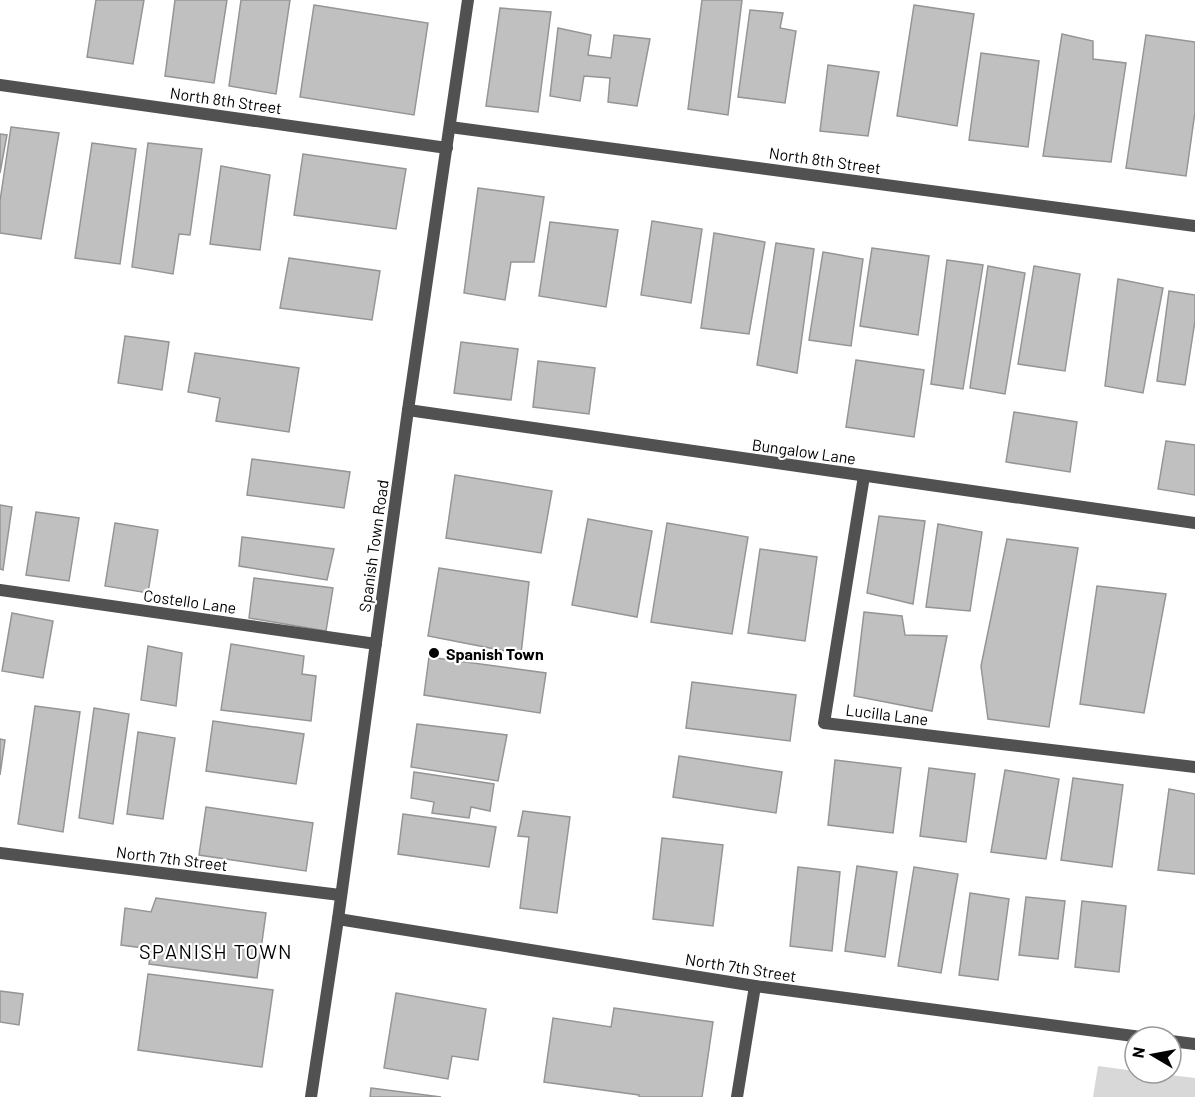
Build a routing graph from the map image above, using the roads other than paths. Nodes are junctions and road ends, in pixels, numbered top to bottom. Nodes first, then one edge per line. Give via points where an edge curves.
1 (468, 0) edge
2 (0, 86) edge
3 (450, 127) junction
4 (447, 148) junction
5 (1195, 226) edge
6 (408, 410) junction
7 (864, 476) junction
8 (1195, 523) edge
9 (0, 590) edge
10 (376, 644) junction
11 (1195, 767) edge
12 (0, 853) edge
13 (340, 895) junction
14 (338, 920) junction
15 (755, 986) junction
16 (1123, 1035) edge
17 (311, 1097) edge
18 (737, 1097) edge

1 - 3 street, Spanish Town Road
2 - 4 street, North 8th Street
3 - 4 street, Spanish Town Road
3 - 5 street, North 8th Street
4 - 6 street, Spanish Town Road
6 - 7 street, Bungalow Lane
6 - 10 street, Spanish Town Road
7 - 8 street, Bungalow Lane
7 - 11 street, Lucilla Lane via 824,723
9 - 10 street, Costello Lane
10 - 13 street, Spanish Town Road
12 - 13 street, North 7th Street
13 - 14 street, Spanish Town Road
14 - 15 street, North 7th Street
14 - 17 street, Spanish Town Road
15 - 16 street, North 7th Street
15 - 18 street

